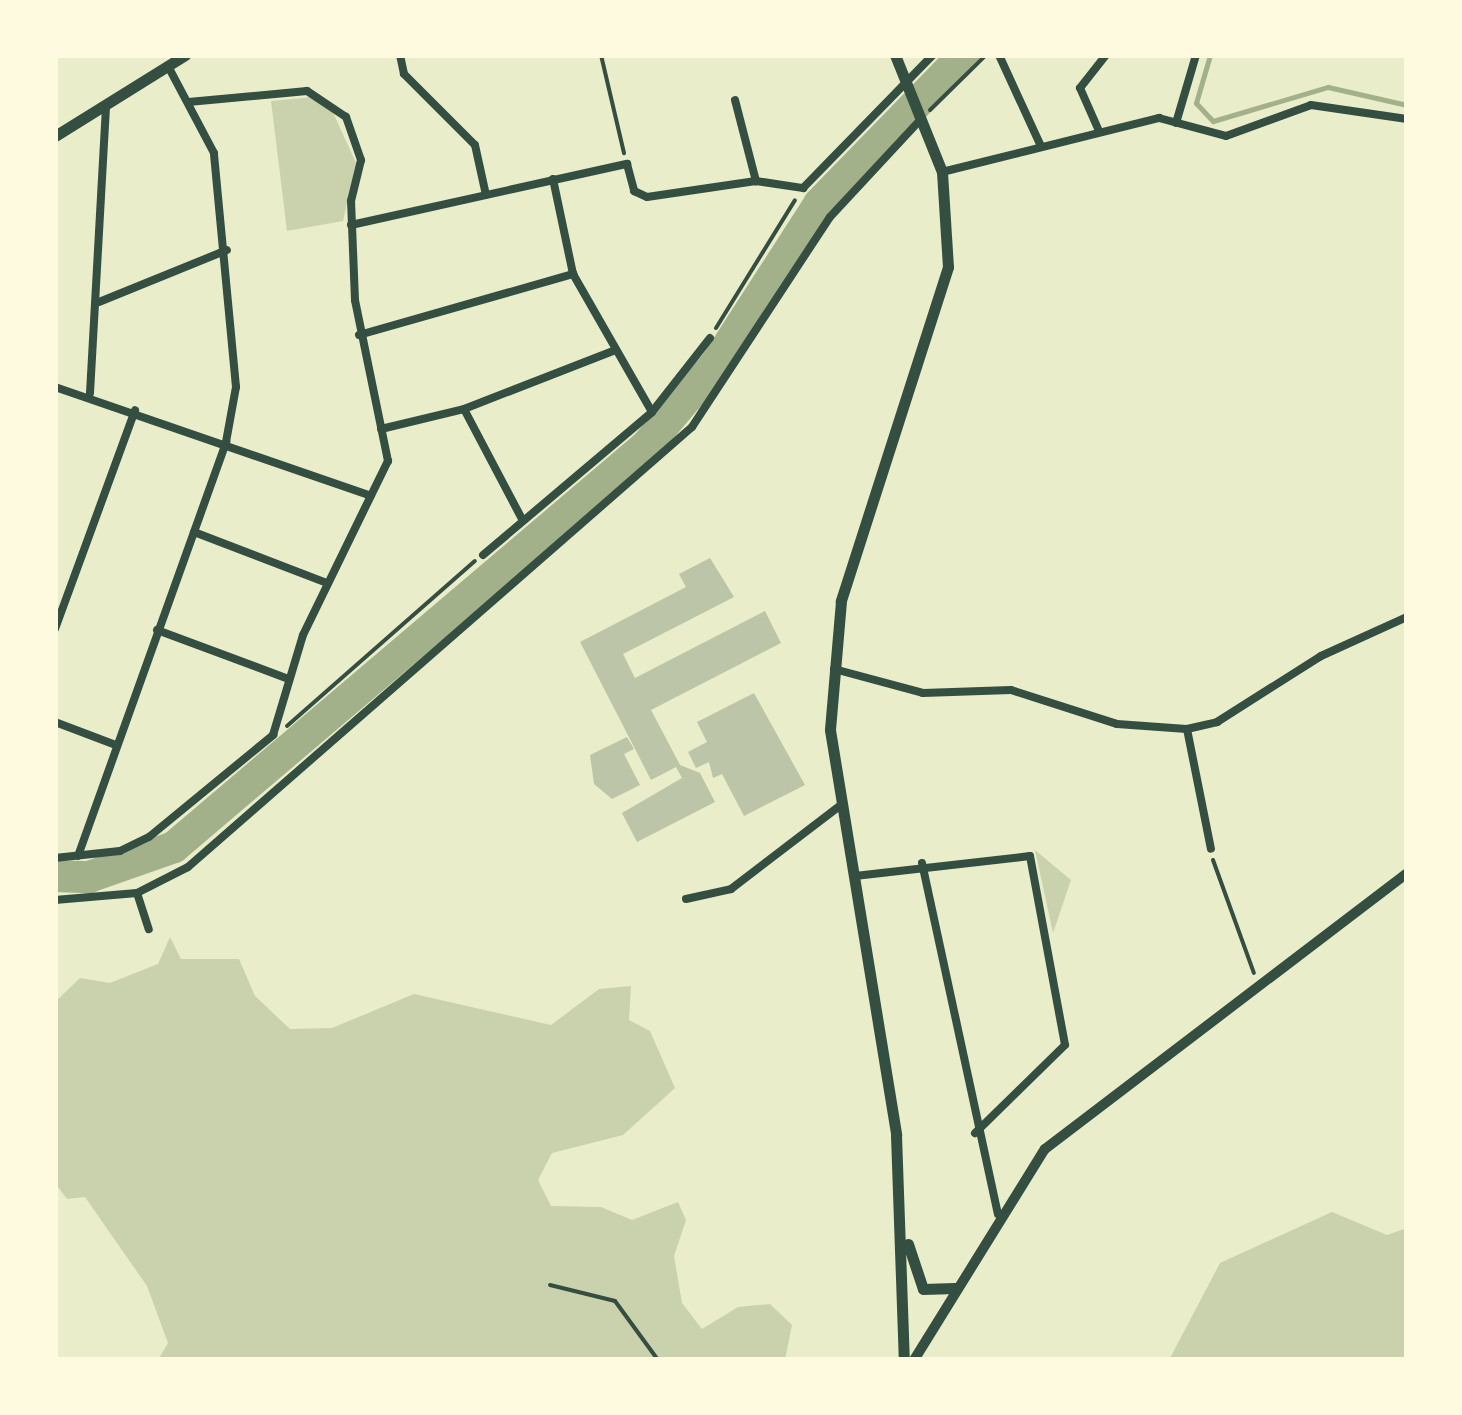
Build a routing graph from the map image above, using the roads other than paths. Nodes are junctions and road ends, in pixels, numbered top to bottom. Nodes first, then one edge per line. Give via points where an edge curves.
1 (184, 55) edge
2 (400, 55) edge
3 (895, 55) edge
4 (933, 55) edge
5 (999, 55) edge
6 (1106, 55) edge
7 (1196, 55) edge
8 (168, 66) junction
9 (907, 83) junction
10 (735, 100) dead end
11 (189, 102) junction
12 (106, 105) junction
13 (924, 117) junction
14 (1407, 119) edge
15 (1176, 123) junction
16 (1099, 131) junction
17 (55, 136) edge
18 (1040, 144) junction
19 (942, 172) junction
20 (553, 179) junction
21 (756, 181) junction
22 (486, 195) junction
23 (351, 225) junction
24 (227, 250) junction
25 (573, 274) junction
26 (99, 302) junction
27 (360, 335) junction
28 (710, 338) road end
29 (615, 350) junction
30 (55, 387) edge
31 (90, 393) junction
32 (464, 409) junction
33 (136, 410) junction
34 (652, 412) junction
35 (381, 429) junction
36 (226, 442) junction
37 (371, 496) junction
38 (522, 519) junction
39 (194, 532) junction
40 (482, 555) road end
41 (327, 583) junction
42 (1407, 617) edge
43 (55, 629) edge
44 (157, 630) junction
45 (830, 668) junction
46 (289, 679) junction
47 (55, 722) edge
48 (1187, 729) junction
49 (116, 745) junction
50 (842, 804) junction
51 (1210, 850) road end
52 (78, 856) junction
53 (55, 858) edge
54 (922, 863) junction
55 (1407, 873) edge
56 (855, 876) junction
57 (137, 893) junction
58 (686, 899) dead end
59 (55, 900) edge
60 (149, 929) dead end
61 (975, 1133) junction
62 (998, 1214) junction
63 (903, 1220) junction
64 (954, 1288) junction
65 (904, 1360) edge
66 (914, 1360) edge

1 - 8 main road
2 - 22 street via 404,74 475,146
3 - 9 main road
4 - 9 street
5 - 18 street
6 - 16 street via 1080,88
7 - 15 street
8 - 11 street
8 - 12 main road
9 - 13 main road
9 - 21 street via 803,188
10 - 21 street
11 - 23 street via 308,91 334,101 361,160
11 - 24 street via 214,153
12 - 17 main road
12 - 26 street
13 - 19 main road
13 - 57 street via 830,216 692,427 243,821
14 - 15 street via 1310,105 1226,136
15 - 16 street via 1159,118
16 - 18 street
18 - 19 street
19 - 45 main road via 948,267 938,318 841,602
20 - 21 street via 627,164 634,191 646,198
20 - 22 street
20 - 25 street
22 - 23 street
23 - 27 street
24 - 26 street
24 - 36 street via 236,387
25 - 27 street
25 - 29 street
26 - 31 street
27 - 35 street
28 - 34 street
29 - 32 street
29 - 34 street
30 - 31 street
31 - 33 street
32 - 35 street
32 - 38 street
33 - 36 street
33 - 43 street
34 - 38 street
35 - 37 street via 388,461
36 - 37 street
36 - 39 street
37 - 41 street
38 - 40 street
39 - 41 street
39 - 44 street
41 - 46 street
42 - 48 street via 1321,656 1216,722
44 - 46 street
44 - 49 street
45 - 48 street via 923,692 1011,690 1117,724
45 - 50 main road
46 - 52 street via 274,735 149,837
47 - 49 street
48 - 51 street
49 - 52 street
50 - 56 main road
50 - 58 street via 731,889
52 - 53 street
54 - 56 street
54 - 61 street
54 - 61 street via 1030,856 1064,1045
55 - 62 street via 1077,1117
56 - 63 main road
57 - 59 street
57 - 60 street
61 - 62 street
62 - 64 street
63 - 64 main road via 923,1289
63 - 65 main road
64 - 66 street

